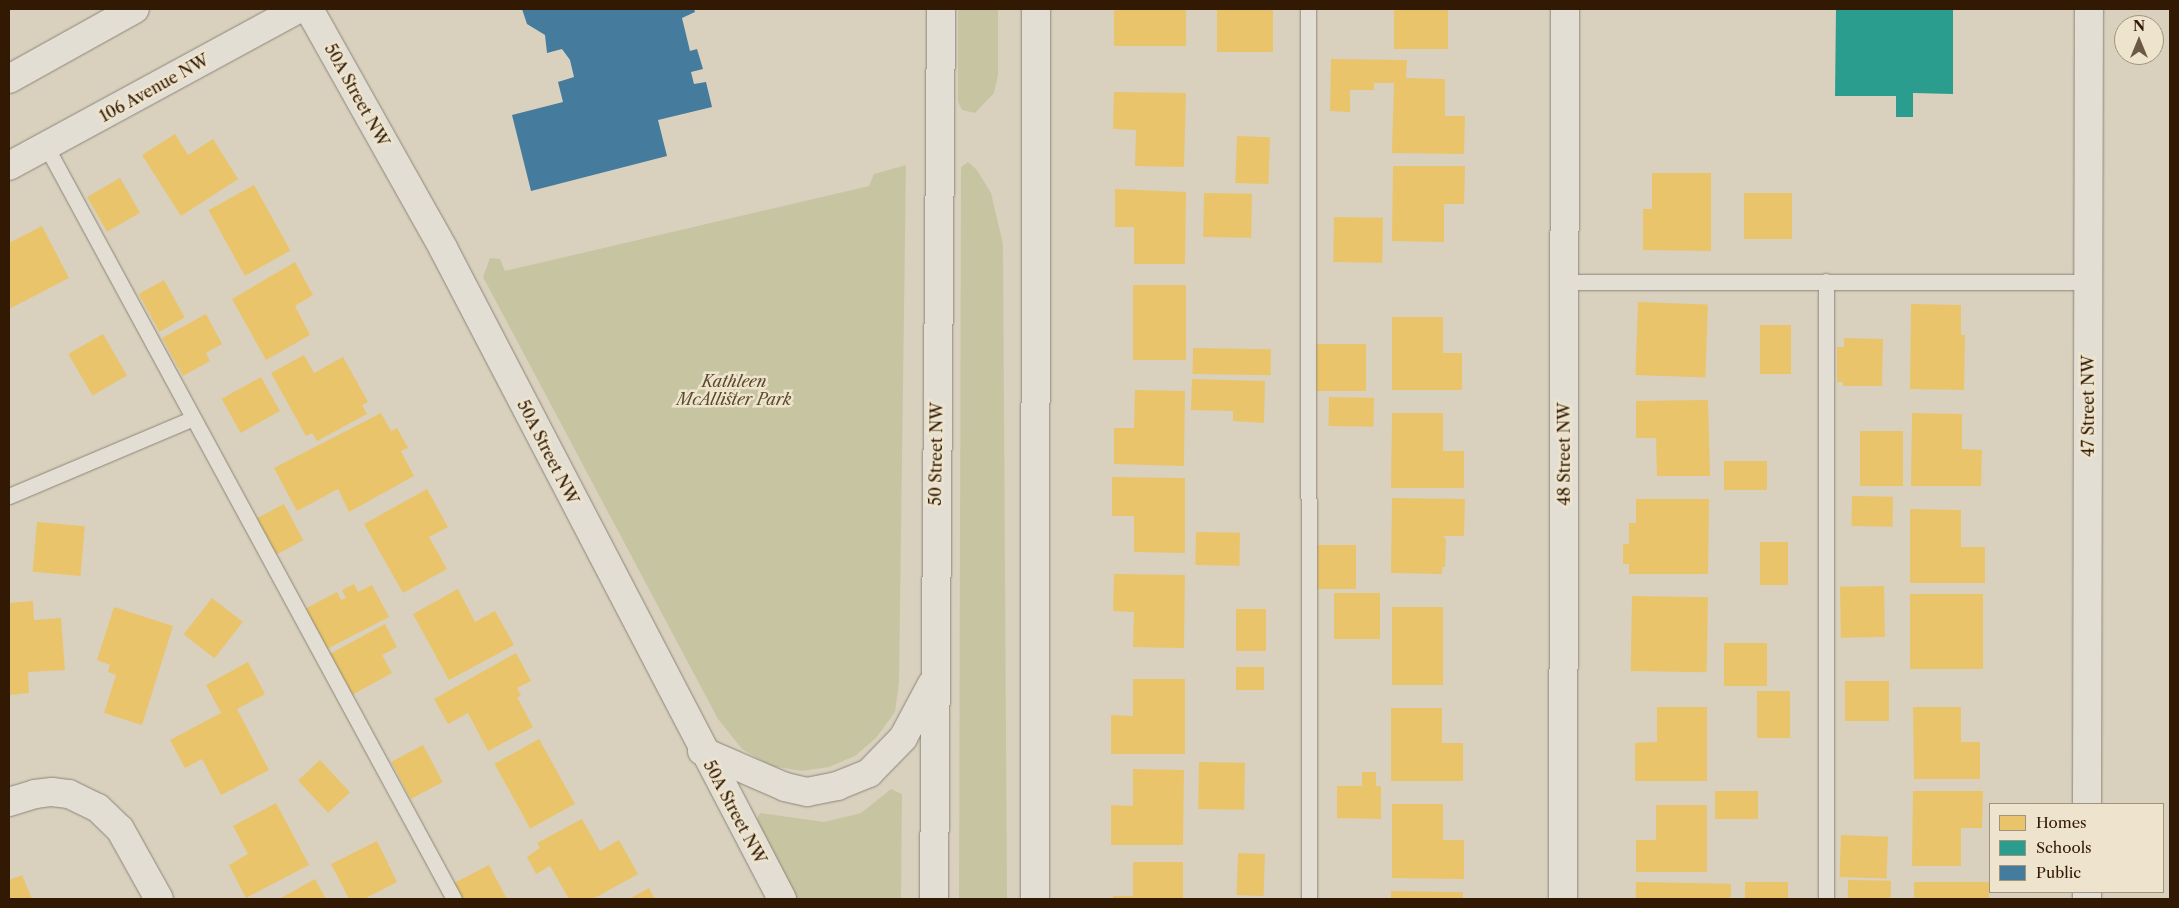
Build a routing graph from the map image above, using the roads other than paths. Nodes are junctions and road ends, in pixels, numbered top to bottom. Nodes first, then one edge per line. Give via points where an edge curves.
1 (135, 9) edge
2 (298, 9) edge
3 (309, 9) edge
4 (941, 9) edge
5 (1036, 9) edge
6 (1308, 9) edge
7 (1565, 9) edge
8 (2089, 9) edge
9 (9, 78) edge
10 (46, 146) junction
11 (9, 166) edge
12 (1826, 281) junction
13 (1564, 282) junction
14 (2088, 282) junction
15 (191, 419) junction
16 (9, 496) edge
17 (934, 680) junction
18 (702, 751) junction
19 (9, 802) edge
20 (2087, 803) edge
21 (159, 899) edge
22 (454, 899) edge
23 (782, 899) edge
24 (934, 899) edge
25 (1034, 899) edge
26 (1309, 899) edge
27 (1563, 899) edge
28 (1826, 899) edge

1 - 9 street
2 - 10 street, 106 Avenue NW
3 - 18 street, 50A Street NW via 443,248
4 - 17 street, 50 Street NW
5 - 25 street
6 - 26 lane
7 - 13 street, 48 Street NW
8 - 14 street, 47 Street NW
10 - 11 street, 106 Avenue NW
10 - 15 lane
12 - 13 lane
12 - 14 lane
12 - 28 lane
13 - 27 street, 48 Street NW
14 - 20 street, 47 Street NW
15 - 16 lane
15 - 22 lane
17 - 18 street via 903,738 868,773 837,786 807,792 785,787
17 - 24 street, 50 Street NW
18 - 23 street, 50A Street NW
19 - 21 street via 35,794 69,794 110,817

